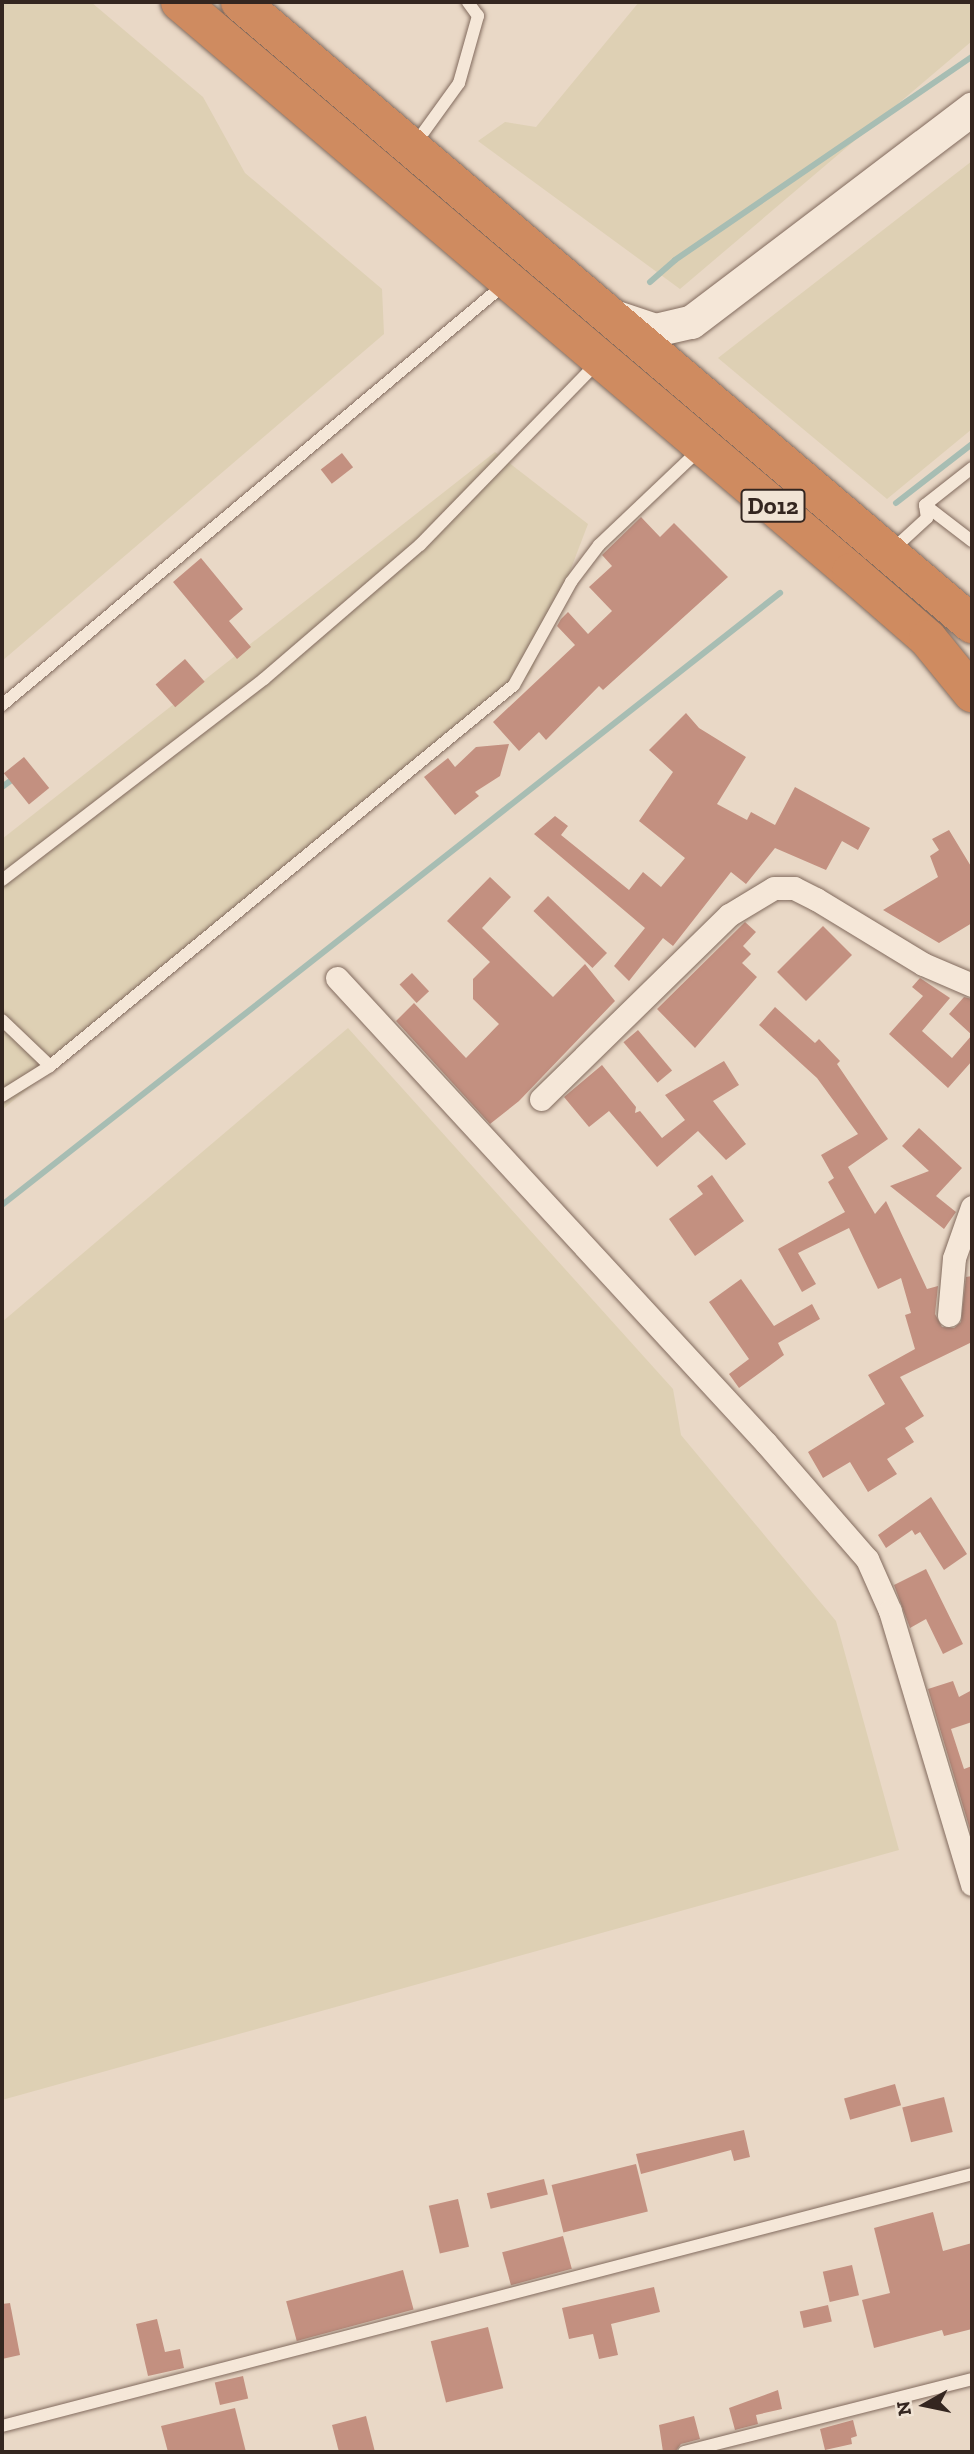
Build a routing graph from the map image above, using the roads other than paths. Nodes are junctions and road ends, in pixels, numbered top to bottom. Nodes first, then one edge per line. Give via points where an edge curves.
1 (180, 2) edge
2 (240, 2) edge
3 (468, 2) edge
4 (972, 109) edge
5 (412, 147) junction
6 (508, 281) junction
7 (588, 298) junction
8 (706, 313) junction
9 (600, 359) junction
10 (694, 388) junction
11 (702, 446) junction
12 (970, 472) edge
13 (926, 512) junction
14 (972, 541) edge
15 (888, 554) junction
16 (972, 624) edge
17 (972, 693) edge
18 (2, 705) edge
19 (2, 880) edge
20 (337, 978) dead end
21 (972, 985) edge
22 (2, 1020) edge
23 (50, 1066) junction
24 (2, 1096) edge
25 (541, 1099) dead end
26 (972, 1207) edge
27 (949, 1315) dead end
28 (972, 1884) edge
29 (972, 2174) edge
30 (972, 2379) edge
31 (2, 2426) edge
32 (684, 2452) edge

1 - 6 highway, D012
2 - 5 highway, D012
3 - 5 lane via 478,16 458,83
4 - 8 street
5 - 7 highway, D012
6 - 9 highway, D012
6 - 18 lane
7 - 8 street via 639,328 677,327
7 - 10 highway, D012
8 - 10 street via 687,344
9 - 11 highway, D012
9 - 19 lane via 420,545 264,679
10 - 15 highway, D012
11 - 17 highway, D012 via 928,639
11 - 23 lane via 599,545 571,582 514,685
12 - 13 lane
13 - 14 lane
13 - 15 lane
15 - 16 highway, D012
20 - 28 street via 766,1443 867,1559 890,1611
21 - 25 street via 923,964 794,888 774,888 729,915
22 - 23 lane
23 - 24 lane
26 - 27 street via 954,1258
29 - 31 lane
30 - 32 lane

